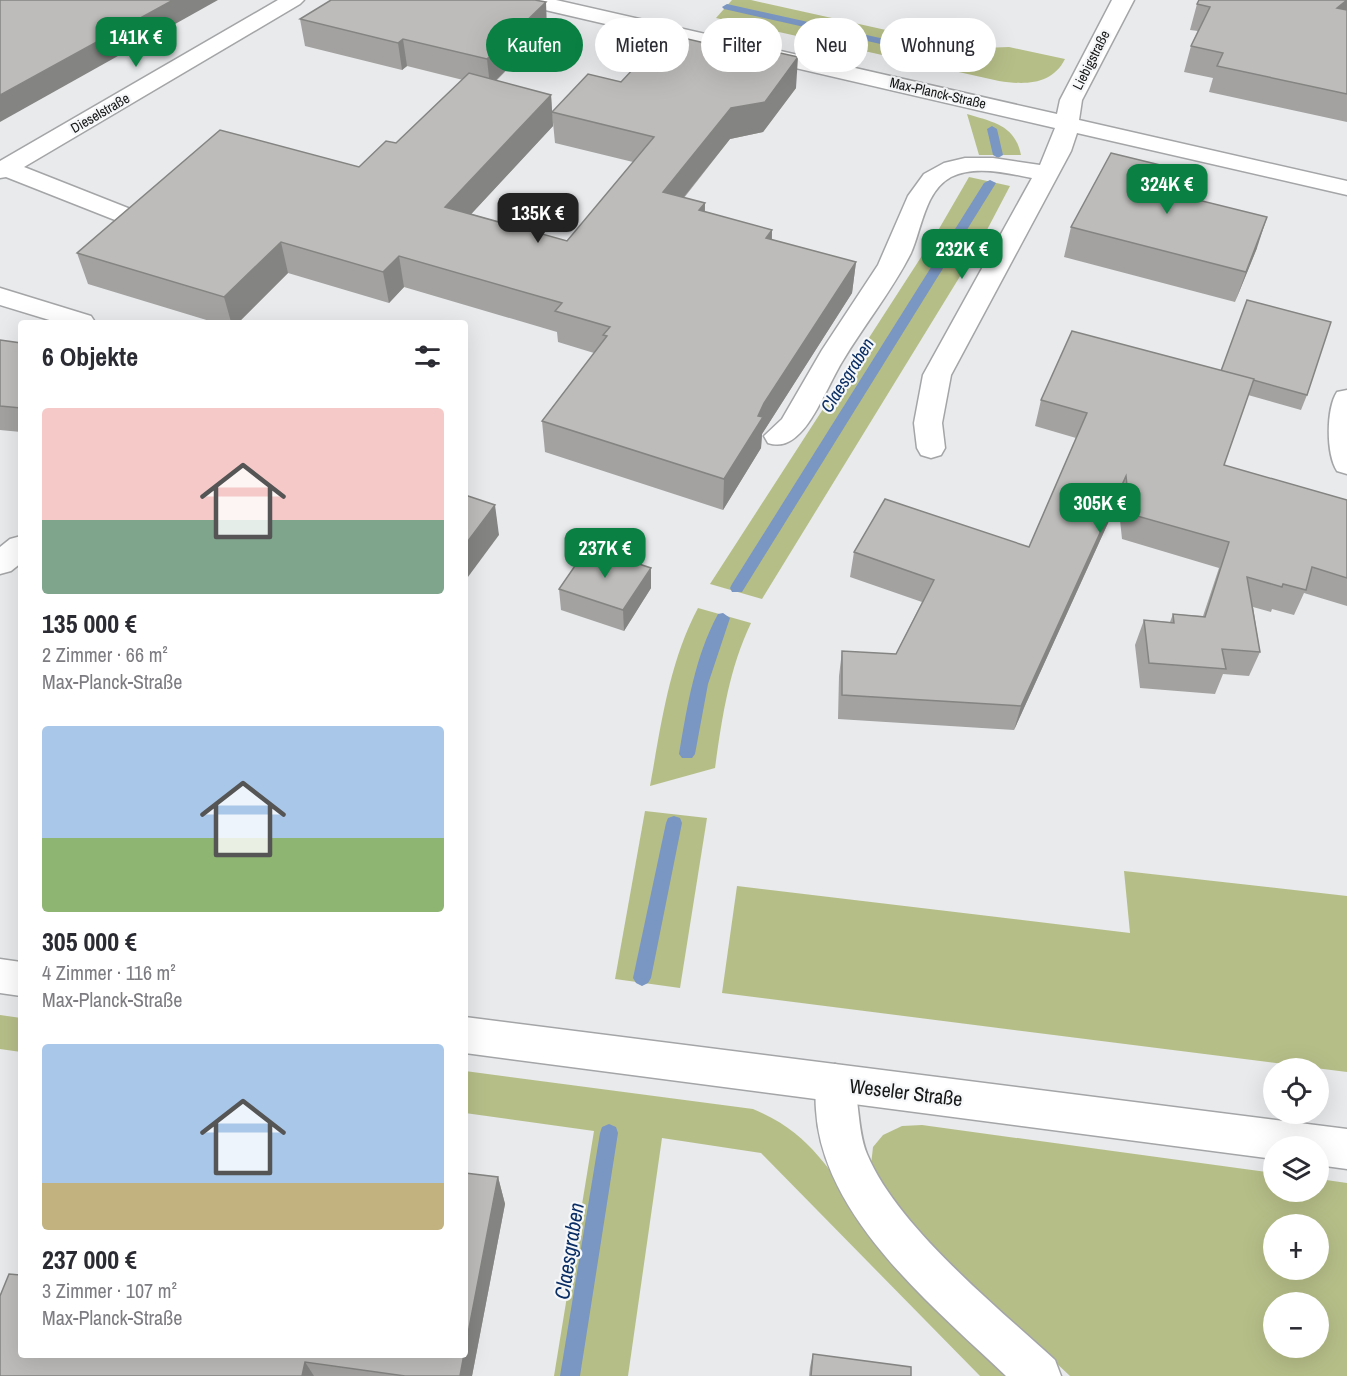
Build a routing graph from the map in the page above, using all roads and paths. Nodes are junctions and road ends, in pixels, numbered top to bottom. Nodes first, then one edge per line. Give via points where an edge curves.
1 (293, 0) edge
2 (528, 0) edge
3 (1123, 0) edge
4 (1067, 123) junction
5 (3, 170) edge
6 (1046, 173) junction
7 (1347, 188) edge
8 (124, 215) edge
9 (0, 296) edge
10 (76, 320) edge
11 (1347, 399) edge
12 (778, 436) dead end
13 (931, 448) dead end
14 (1347, 464) edge
15 (18, 550) edge
16 (0, 563) edge
17 (0, 976) edge
18 (18, 979) edge
19 (468, 1035) edge
20 (835, 1083) junction
21 (1347, 1149) edge
22 (1039, 1376) edge

1 - 5 street, Dieselstraße
2 - 4 street, Max-Planck-Straße
3 - 4 street, Liebigstraße via 1071,100
4 - 6 street via 1059,151
4 - 7 street, Max-Planck-Straße
5 - 8 street
6 - 12 street via 984,165 960,167 942,173 927,187 912,212 902,244 792,425
6 - 13 street via 937,375 928,423
9 - 10 street
11 - 14 street via 1343,442
15 - 16 street
17 - 18 street
19 - 20 street, Weseler Straße
20 - 21 street, Weseler Straße
20 - 22 street via 839,1132 850,1165 888,1227

